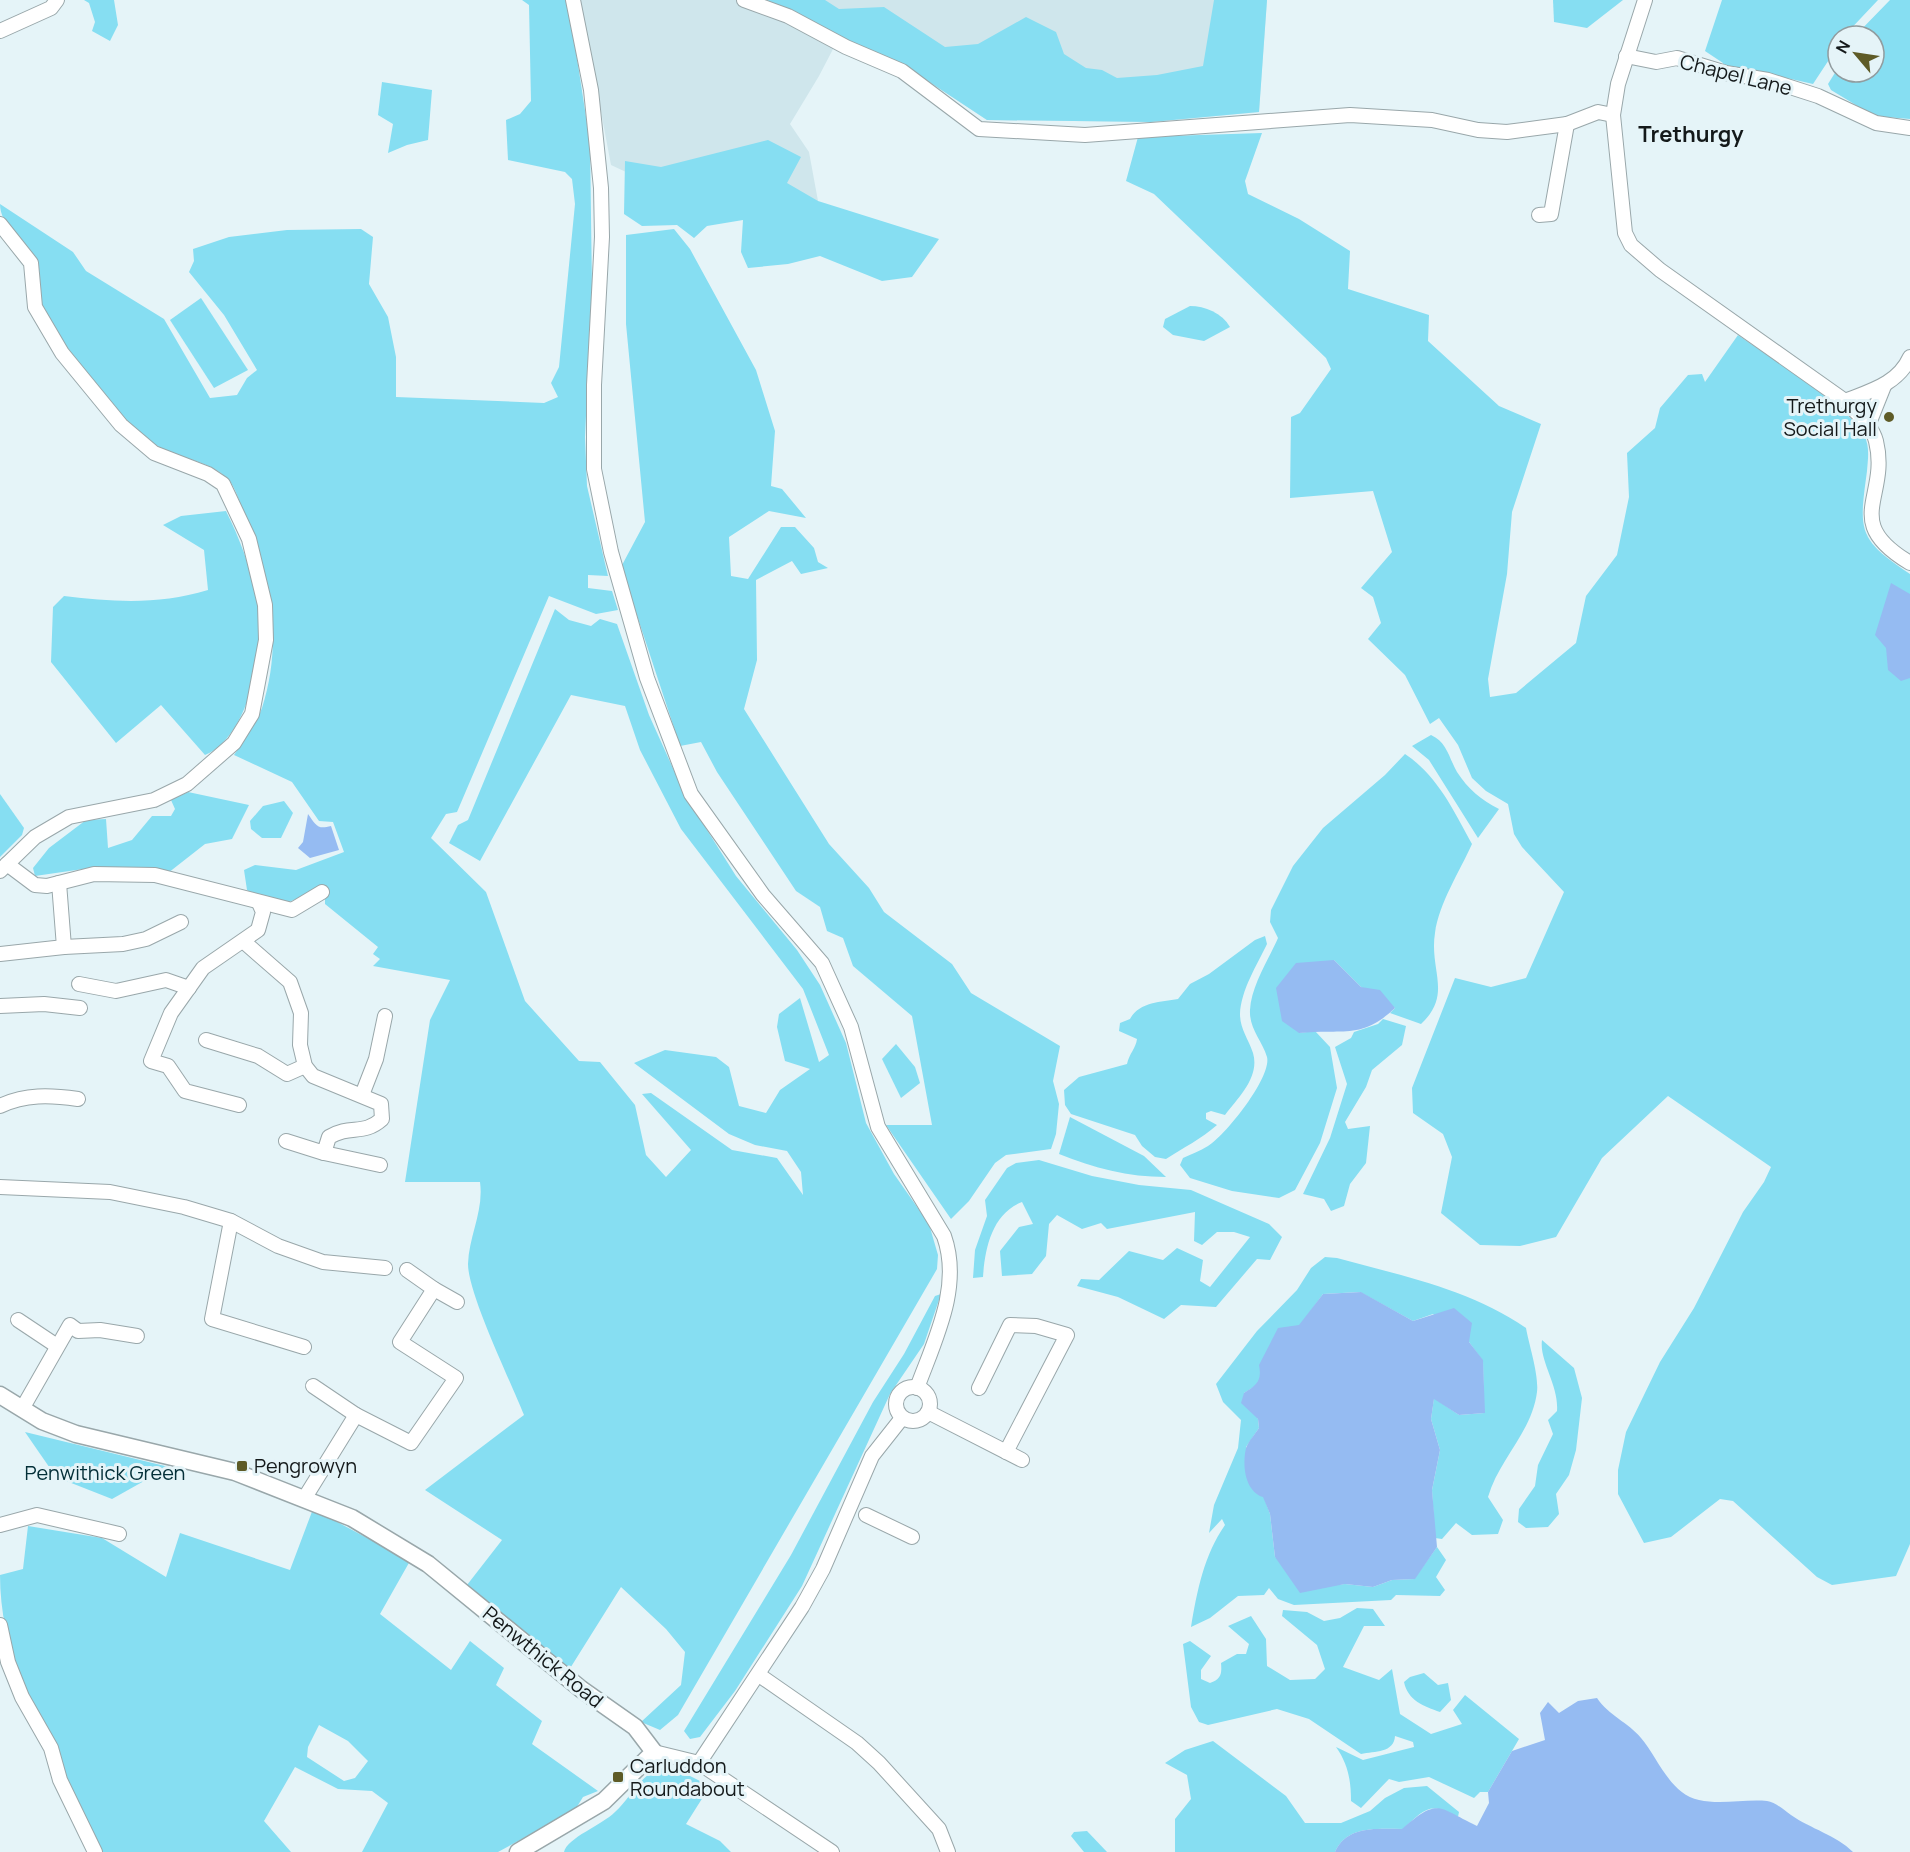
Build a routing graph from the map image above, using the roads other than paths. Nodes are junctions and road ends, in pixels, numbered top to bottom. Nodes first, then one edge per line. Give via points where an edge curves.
1 (57, 0) edge
2 (573, 0) edge
3 (744, 0) edge
4 (1645, 0) edge
5 (0, 31) edge
6 (1626, 56) junction
7 (1613, 115) junction
8 (1567, 124) junction
9 (1910, 128) edge
10 (1539, 215) dead end
11 (0, 224) edge
12 (1910, 357) edge
13 (1884, 386) junction
14 (1845, 401) junction
15 (1868, 426) junction
16 (1910, 563) edge
17 (3, 868) edge
18 (59, 883) junction
19 (322, 892) dead end
20 (259, 903) junction
21 (181, 922) dead end
22 (243, 941) junction
23 (64, 946) junction
24 (0, 954) edge
25 (79, 984) dead end
26 (189, 988) junction
27 (0, 1006) edge
28 (80, 1008) dead end
29 (385, 1016) dead end
30 (206, 1040) dead end
31 (305, 1066) junction
32 (362, 1095) junction
33 (78, 1099) dead end
34 (239, 1105) dead end
35 (0, 1106) edge
36 (286, 1141) dead end
37 (324, 1153) junction
38 (380, 1165) dead end
39 (0, 1187) edge
40 (231, 1221) junction
41 (384, 1268) dead end
42 (407, 1270) dead end
43 (434, 1289) junction
44 (457, 1302) dead end
45 (18, 1320) dead end
46 (137, 1336) dead end
47 (57, 1346) junction
48 (304, 1347) dead end
49 (313, 1386) dead end
50 (917, 1388) junction
51 (979, 1388) dead end
52 (0, 1395) edge
53 (22, 1409) junction
54 (928, 1412) junction
55 (356, 1415) junction
56 (902, 1418) junction
57 (1006, 1452) junction
58 (1022, 1460) dead end
59 (304, 1498) junction
60 (866, 1515) dead end
61 (0, 1525) edge
62 (119, 1534) dead end
63 (912, 1537) dead end
64 (0, 1625) edge
65 (759, 1676) junction
66 (654, 1752) junction
67 (699, 1763) junction
68 (95, 1852) edge
69 (519, 1852) edge
70 (832, 1852) edge
71 (948, 1852) edge

1 - 5 street via 51,8
2 - 50 street via 591,90 601,188 594,469 611,552 647,678 691,794 763,895 822,963 851,1027 878,1128 950,1251 951,1282 942,1320
3 - 8 street via 788,16 902,71 979,129 1085,135 1340,115 1432,120 1507,132
4 - 6 street
6 - 7 street
6 - 9 street, Chapel Lane via 1656,62 1684,59 1726,73 1768,80 1811,93 1876,123
7 - 8 street via 1598,112
7 - 14 street via 1623,218 1631,244 1660,270
8 - 10 street via 1551,214
11 - 17 street via 31,263 35,307 62,353 121,426 154,453 223,484 249,538 266,606 266,640 252,714 234,743 187,784 154,800 69,817 35,837
12 - 13 street
13 - 14 street
13 - 15 street
14 - 15 street
15 - 16 street via 1878,455 1872,525 1881,543
17 - 18 street via 35,885
18 - 20 street via 94,874 155,875
18 - 23 street
19 - 20 street via 292,910
20 - 22 street via 263,912 258,930
21 - 23 street via 146,939
22 - 26 street via 203,968
22 - 31 street via 290,982 301,1013 300,1045
23 - 24 street
25 - 26 street via 116,991 166,980
26 - 34 street via 171,1013 151,1061 168,1066 185,1091
27 - 28 street via 44,1004
29 - 32 street via 376,1059
30 - 31 street via 258,1056 287,1074
31 - 32 street via 313,1076
32 - 37 street via 381,1104 382,1119 372,1128 340,1130 329,1137
33 - 35 street via 27,1097
36 - 37 street
37 - 38 street
39 - 40 street via 110,1192
40 - 41 street via 278,1246 322,1262
40 - 48 street via 212,1320
42 - 43 street
43 - 44 street
43 - 55 street via 400,1342 456,1378 411,1443
45 - 47 street
46 - 47 street via 78,1331 70,1325
47 - 53 street
49 - 55 street
50 - 54 street via 928,1397
50 - 56 street via 907,1388 896,1399 896,1409
51 - 57 street via 1010,1325 1036,1326 1067,1335
52 - 53 main road, Penwthick Road
53 - 59 main road, Penwthick Road via 76,1434 235,1472
54 - 56 street via 916,1422
54 - 57 street
55 - 59 street
56 - 65 street via 872,1456 823,1569
57 - 58 street
59 - 66 main road, Penwthick Road via 352,1518 428,1564 581,1689 635,1727
60 - 63 street
61 - 62 street via 37,1515
64 - 68 street via 8,1662 22,1697 51,1748 60,1780
65 - 67 street
65 - 71 street via 872,1756 939,1829
66 - 67 street
66 - 69 main road via 604,1801
67 - 70 street

